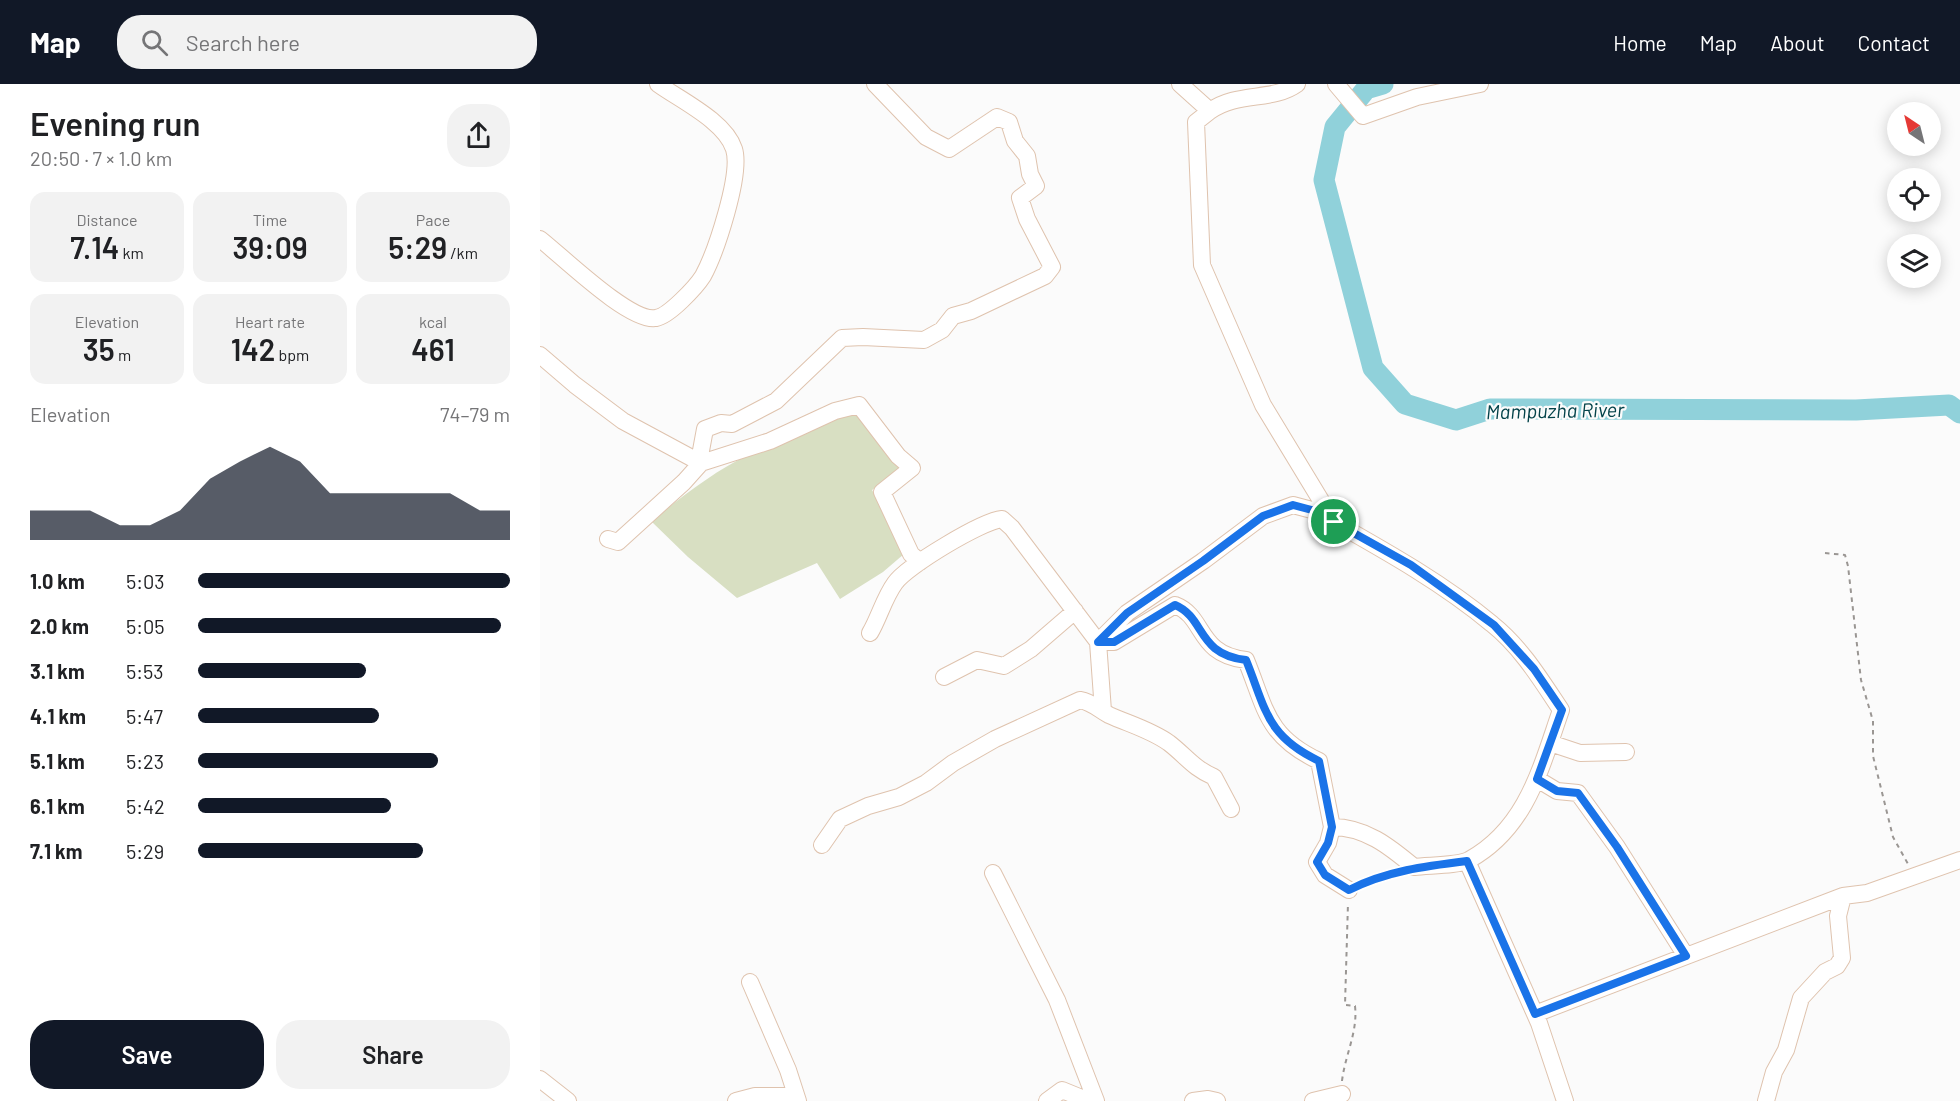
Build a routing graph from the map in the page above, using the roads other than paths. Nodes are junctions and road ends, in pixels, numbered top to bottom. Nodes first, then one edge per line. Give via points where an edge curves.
1 (658, 84) edge
2 (875, 84) edge
3 (1180, 84) edge
4 (1298, 84) edge
5 (1480, 84) edge
6 (1336, 86) edge
7 (1210, 111) junction
8 (540, 239) edge
9 (540, 355) edge
10 (700, 460) junction
11 (1334, 522) junction
12 (608, 539) dead end
13 (920, 562) junction
14 (1075, 611) junction
15 (870, 633) dead end
16 (1098, 642) junction
17 (944, 677) dead end
18 (1103, 711) junction
19 (1550, 743) junction
20 (1626, 752) dead end
21 (1537, 779) junction
22 (1231, 809) dead end
23 (1332, 827) junction
24 (822, 845) dead end
25 (1960, 860) edge
26 (1467, 861) junction
27 (993, 873) dead end
28 (1349, 890) road end
29 (1843, 896) junction
30 (1686, 956) junction
31 (750, 982) dead end
32 (1535, 1014) junction
33 (540, 1079) edge
34 (1342, 1094) road end
35 (797, 1098) edge
36 (568, 1101) edge
37 (736, 1101) edge
38 (1047, 1101) edge
39 (1089, 1101) edge
40 (1096, 1101) edge
41 (1194, 1101) edge
42 (1217, 1101) edge
43 (1313, 1101) edge
44 (1565, 1101) edge
45 (1766, 1101) edge

1 - 8 street via 708,118 733,148 736,165 729,200 702,277 671,309 656,318 642,316 599,289
2 - 10 street via 926,137 950,149 997,117 1009,122 1015,141 1027,156 1036,186 1020,198 1052,267 1045,276 953,316 942,330 924,340 842,338 776,401 732,424 705,429
3 - 7 street
4 - 7 street via 1288,91 1222,102
5 - 6 street via 1417,97 1363,116
7 - 11 street via 1196,122 1202,265 1263,405
9 - 10 street via 623,421
10 - 12 street via 684,482 618,542
10 - 13 street via 770,441 835,411 859,405 912,468 882,492 911,554
11 - 16 street via 1323,513 1293,505 1263,516 1127,613
11 - 19 street via 1411,565 1494,625 1534,669 1562,710
13 - 14 street via 992,520 1002,519
13 - 15 street via 895,583
14 - 16 street
14 - 17 street via 1031,649 1004,666 977,660
16 - 18 street
16 - 23 street via 1114,642 1175,605 1184,608 1216,650 1229,658 1246,660 1271,724 1300,752 1319,761
18 - 22 street via 1171,744 1198,770 1214,777
18 - 24 street via 1080,700 1054,710 995,739 908,793 840,819
19 - 20 street via 1581,753
19 - 21 street
21 - 26 street via 1525,807 1496,839
21 - 30 street via 1557,791 1578,793
23 - 26 street via 1350,827 1385,843 1414,867
23 - 28 street via 1317,862 1325,875
25 - 29 street via 1867,893
26 - 32 street
27 - 40 street via 1057,1000
29 - 30 street
29 - 45 street via 1838,916 1842,958 1801,998
30 - 32 street
31 - 35 street
32 - 44 street
33 - 36 street
34 - 43 street
35 - 37 street via 755,1096
38 - 39 street via 1062,1090
41 - 42 street

